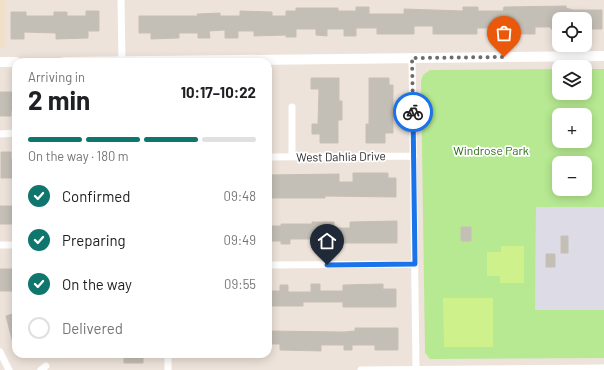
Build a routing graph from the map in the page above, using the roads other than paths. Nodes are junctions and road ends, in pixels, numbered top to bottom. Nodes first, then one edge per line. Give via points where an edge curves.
1 (121, 0) edge
2 (604, 56) edge
3 (122, 58) edge
4 (412, 58) junction
5 (272, 60) edge
6 (0, 62) edge
7 (12, 62) edge
8 (292, 107) dead end
9 (0, 134) edge
10 (12, 134) edge
11 (414, 156) junction
12 (292, 157) junction
13 (272, 158) edge
14 (0, 245) edge
15 (12, 245) edge
16 (415, 264) junction
17 (272, 265) edge
18 (0, 352) edge
19 (168, 358) edge
20 (604, 368) edge
21 (416, 369) edge
22 (578, 369) edge
23 (9, 370) edge
24 (168, 370) edge
25 (361, 370) edge

1 - 3 street
2 - 4 street
4 - 5 street
4 - 11 street
6 - 7 street
8 - 12 street
9 - 10 street
11 - 12 street, West Dahlia Drive
11 - 16 street
12 - 13 street, West Dahlia Drive
14 - 15 street
16 - 17 street
16 - 21 street
18 - 23 street
19 - 24 street
20 - 22 street
21 - 22 street
21 - 25 street

